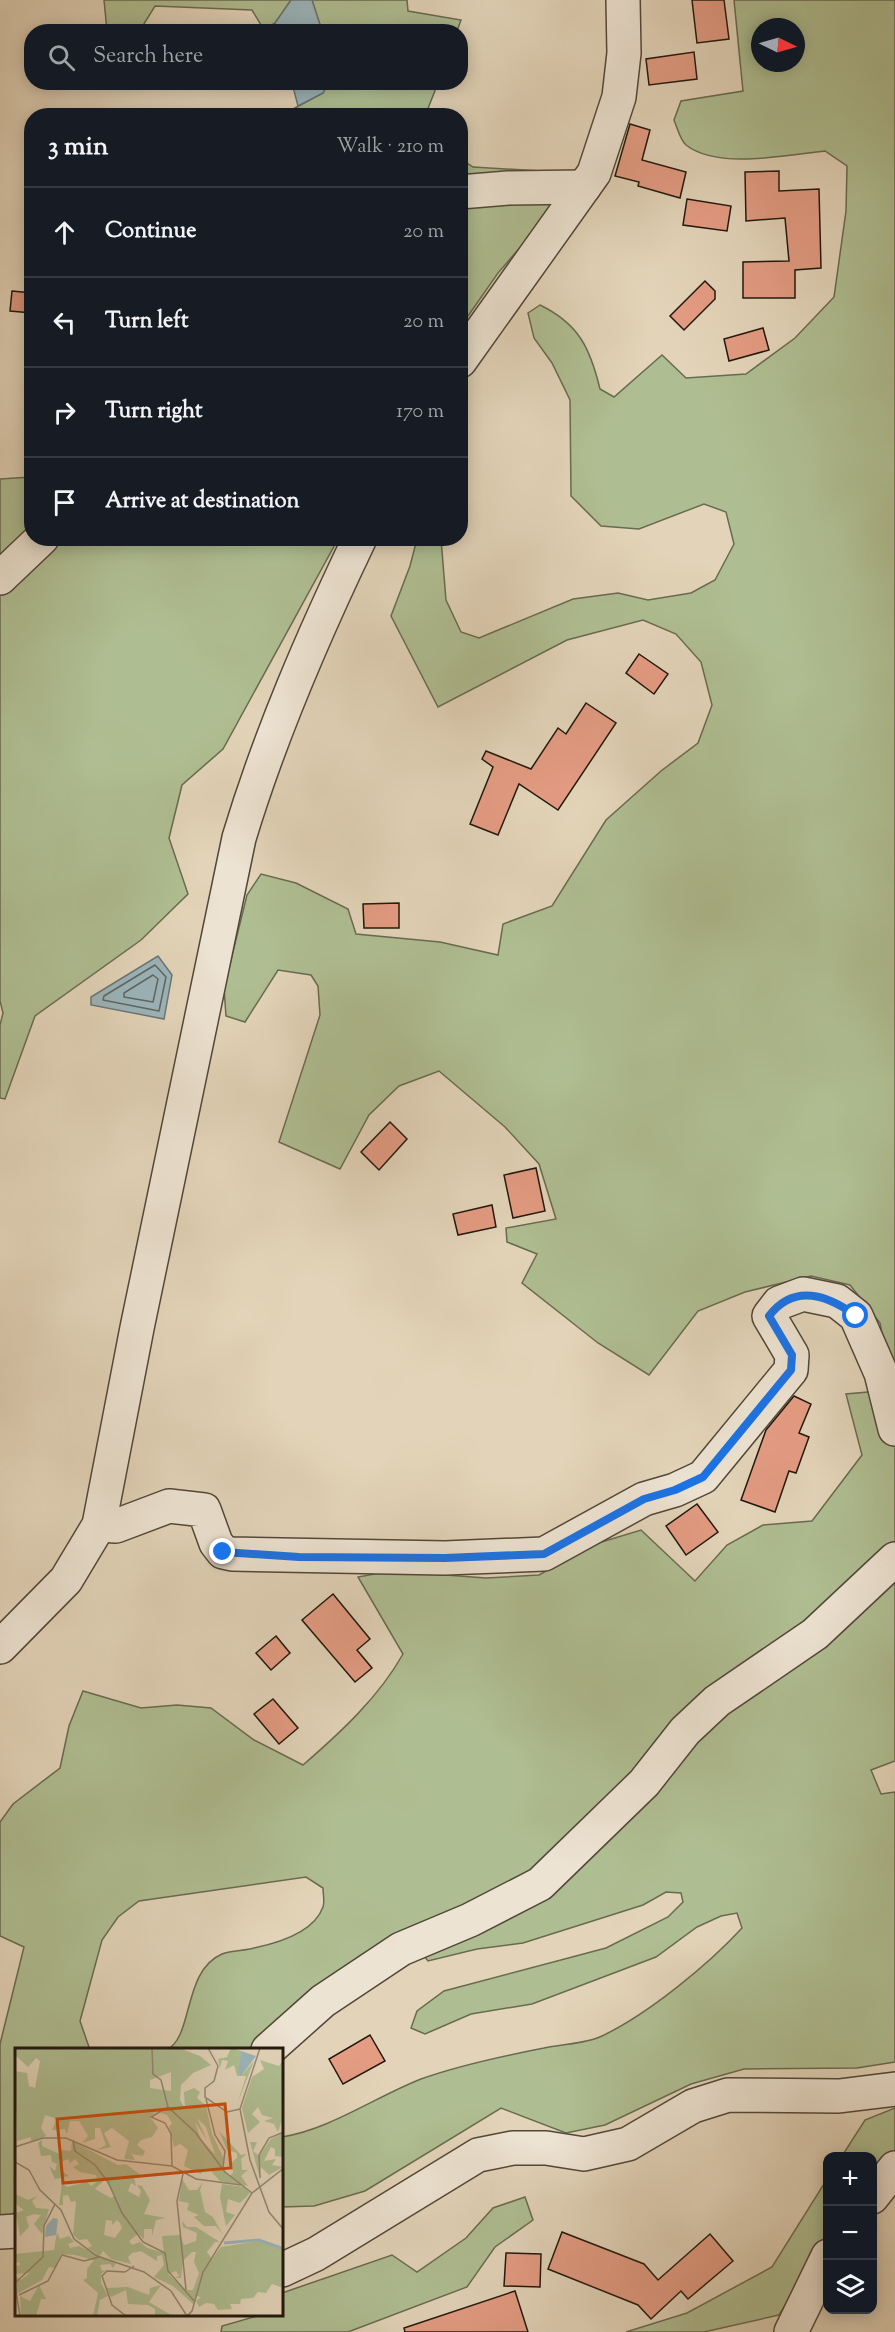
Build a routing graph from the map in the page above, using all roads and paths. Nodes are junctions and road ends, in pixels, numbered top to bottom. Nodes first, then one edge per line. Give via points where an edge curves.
1 (622, 0) edge
2 (584, 187) junction
3 (468, 191) edge
4 (468, 350) edge
5 (34, 546) edge
6 (356, 546) edge
7 (0, 578) edge
8 (895, 1429) edge
9 (99, 1525) junction
10 (895, 1559) edge
11 (0, 1647) edge
12 (270, 2048) edge
13 (895, 2089) edge
14 (895, 2168) edge
15 (877, 2192) edge
16 (826, 2260) edge
17 (284, 2269) edge
18 (791, 2332) edge

1 - 2 street via 624,53 619,97 594,173
2 - 3 street
2 - 4 street
5 - 7 street
6 - 9 street via 289,695 240,838 136,1328
8 - 9 street via 881,1373 856,1316 837,1301 803,1294 779,1303 769,1316 792,1355 791,1370 703,1477 644,1499 544,1554 445,1558 232,1554 223,1552 216,1543 204,1510 169,1506 116,1526
9 - 11 street via 66,1580
10 - 12 street via 815,1634 717,1701 685,1731 644,1783 540,1884 470,1920 401,1948 323,2001
13 - 17 street via 839,2096 728,2095 693,2106 628,2144 584,2154 513,2148 478,2155 316,2254
14 - 15 street
16 - 18 street

